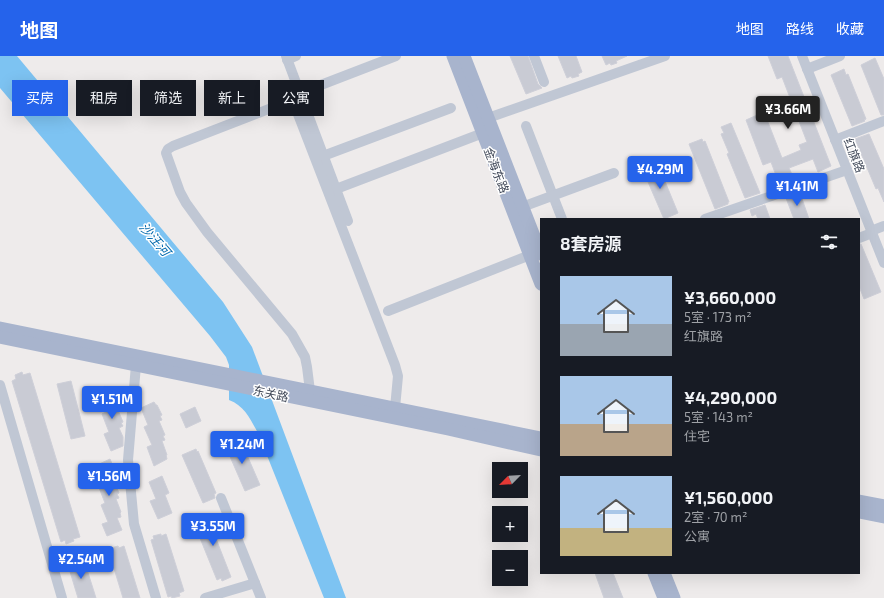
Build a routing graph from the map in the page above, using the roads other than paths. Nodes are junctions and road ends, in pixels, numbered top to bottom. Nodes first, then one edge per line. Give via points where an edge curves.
1 (396, 56) edge
2 (452, 56) edge
3 (464, 56) edge
4 (534, 56) edge
5 (665, 56) edge
6 (802, 56) edge
7 (840, 56) edge
8 (290, 57) edge
9 (807, 69) junction
10 (296, 80) edge
11 (544, 82) dead end
12 (324, 84) edge
13 (451, 108) dead end
14 (308, 116) edge
15 (488, 118) junction
16 (884, 121) edge
17 (526, 126) dead end
18 (483, 133) junction
19 (835, 140) junction
20 (323, 156) junction
21 (847, 170) junction
22 (614, 173) dead end
23 (336, 189) junction
24 (552, 195) junction
25 (522, 207) junction
26 (562, 218) edge
27 (708, 218) edge
28 (348, 221) dead end
29 (884, 226) edge
30 (872, 232) junction
31 (860, 238) edge
32 (535, 254) edge
33 (884, 263) edge
34 (540, 279) edge
35 (388, 311) dead end
36 (0, 328) edge
37 (0, 338) edge
38 (136, 365) junction
39 (0, 385) edge
40 (310, 391) junction
41 (395, 408) junction
42 (540, 428) edge
43 (518, 432) junction
44 (540, 438) edge
45 (507, 442) junction
46 (540, 450) edge
47 (540, 458) edge
48 (221, 498) dead end
49 (860, 501) edge
50 (884, 506) edge
51 (860, 512) edge
52 (884, 517) edge
53 (652, 574) edge
54 (654, 574) edge
55 (664, 574) edge
56 (255, 583) junction
57 (662, 593) edge
58 (209, 597) edge
59 (62, 598) edge
60 (156, 598) edge
61 (261, 598) edge
62 (674, 598) edge

1 - 12 street
2 - 18 main road, 金海东路
3 - 15 main road, 金海东路
4 - 11 street
5 - 15 street
6 - 9 street, 红旗路
7 - 9 street
8 - 10 street
9 - 19 street, 红旗路
13 - 20 street
14 - 20 street
15 - 25 main road, 金海东路
16 - 19 street
17 - 24 street
18 - 23 street
18 - 32 main road, 金海东路
19 - 21 street, 红旗路
20 - 23 street
21 - 27 street
21 - 30 street, 红旗路
22 - 24 street
23 - 28 street
24 - 25 street
24 - 26 street
25 - 32 main road, 金海东路
29 - 30 street
30 - 31 street
30 - 33 street, 红旗路
32 - 34 main road, 金海东路
32 - 35 street
36 - 40 main road, 东关路
37 - 38 main road, 东关路
38 - 45 main road, 东关路
38 - 60 street via 128,473 134,524
39 - 59 street
40 - 41 main road, 东关路
40 - 41 street via 305,357 292,334 186,203 166,153 173,146 291,101 395,365 398,376
41 - 43 main road, 东关路
42 - 43 main road
43 - 44 main road, 东关路
45 - 46 main road, 东关路
45 - 47 main road
48 - 56 street
49 - 50 main road
51 - 52 main road
53 - 57 main road
54 - 57 main road
55 - 62 main road
56 - 58 street
56 - 61 street

